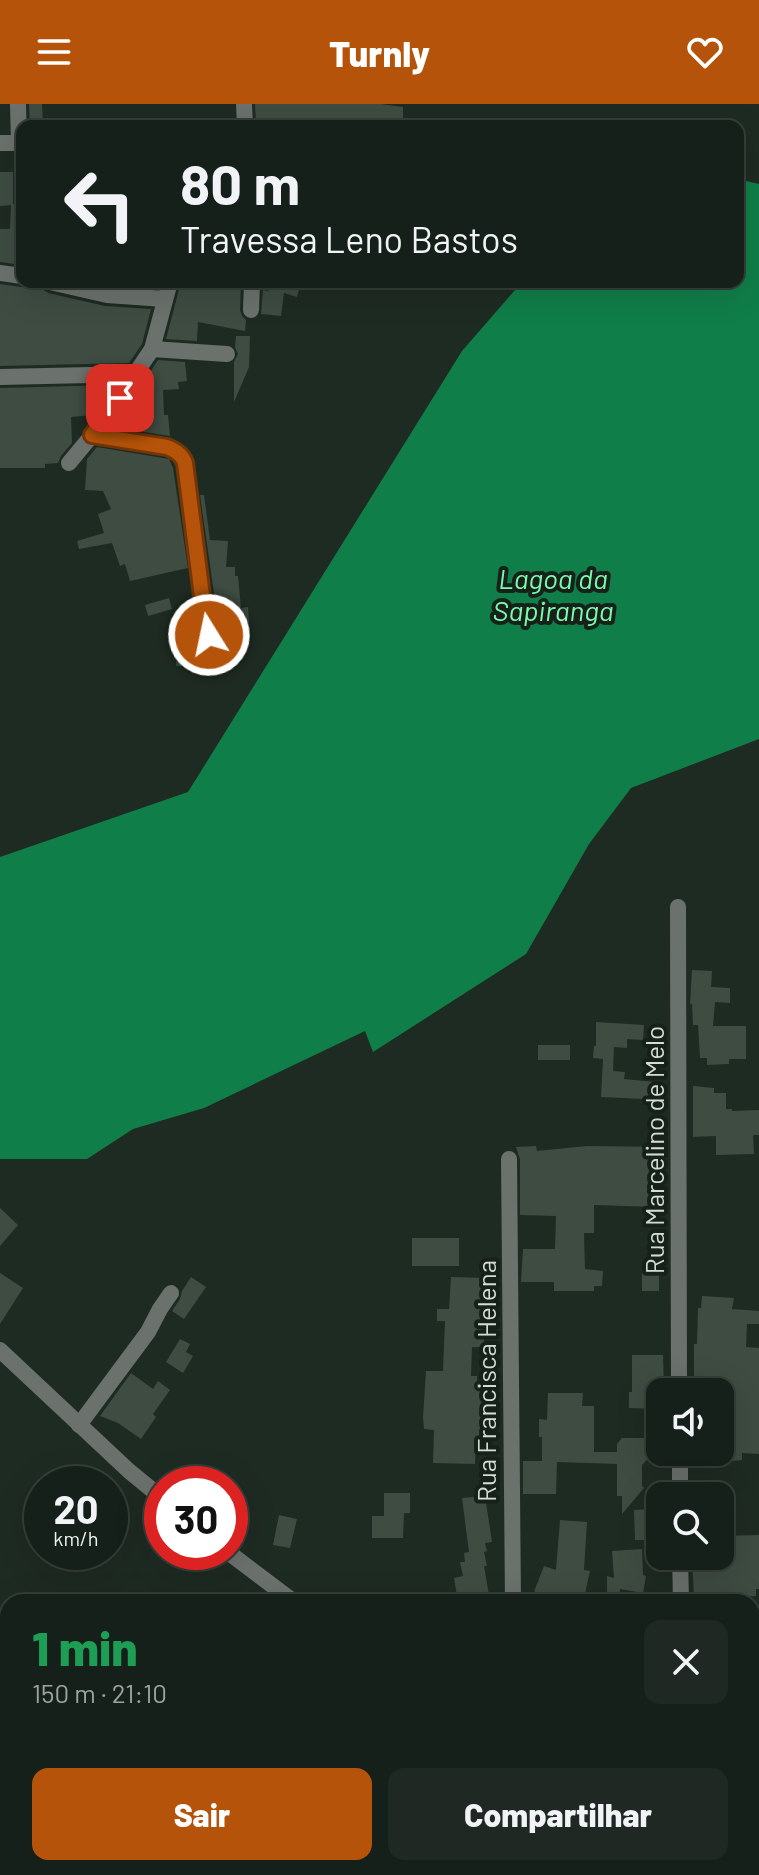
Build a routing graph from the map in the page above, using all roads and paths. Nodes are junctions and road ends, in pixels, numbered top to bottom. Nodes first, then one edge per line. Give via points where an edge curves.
1 (76, 288) edge
2 (168, 288) edge
3 (252, 288) edge
4 (165, 299) junction
5 (251, 310) dead end
6 (152, 349) junction
7 (227, 354) dead end
8 (136, 374) junction
9 (0, 377) edge
10 (92, 435) junction
11 (69, 463) dead end
12 (209, 635) dead end
13 (678, 907) dead end
14 (509, 1159) dead end
15 (171, 1293) dead end
16 (0, 1350) edge
17 (679, 1378) edge
18 (79, 1425) junction
19 (144, 1483) edge
20 (248, 1567) edge
21 (680, 1570) edge
22 (283, 1594) edge
23 (513, 1594) edge
24 (681, 1594) edge

1 - 4 street
2 - 4 street
3 - 5 street
4 - 6 street
6 - 7 street
6 - 8 street
8 - 9 street
8 - 10 street
10 - 11 street
10 - 12 street via 167,447 183,457
13 - 17 street, Rua Marcelino de Melo
14 - 23 street, Rua Francisca Helena
15 - 18 street
16 - 18 street
18 - 19 street
20 - 22 street
21 - 24 street

